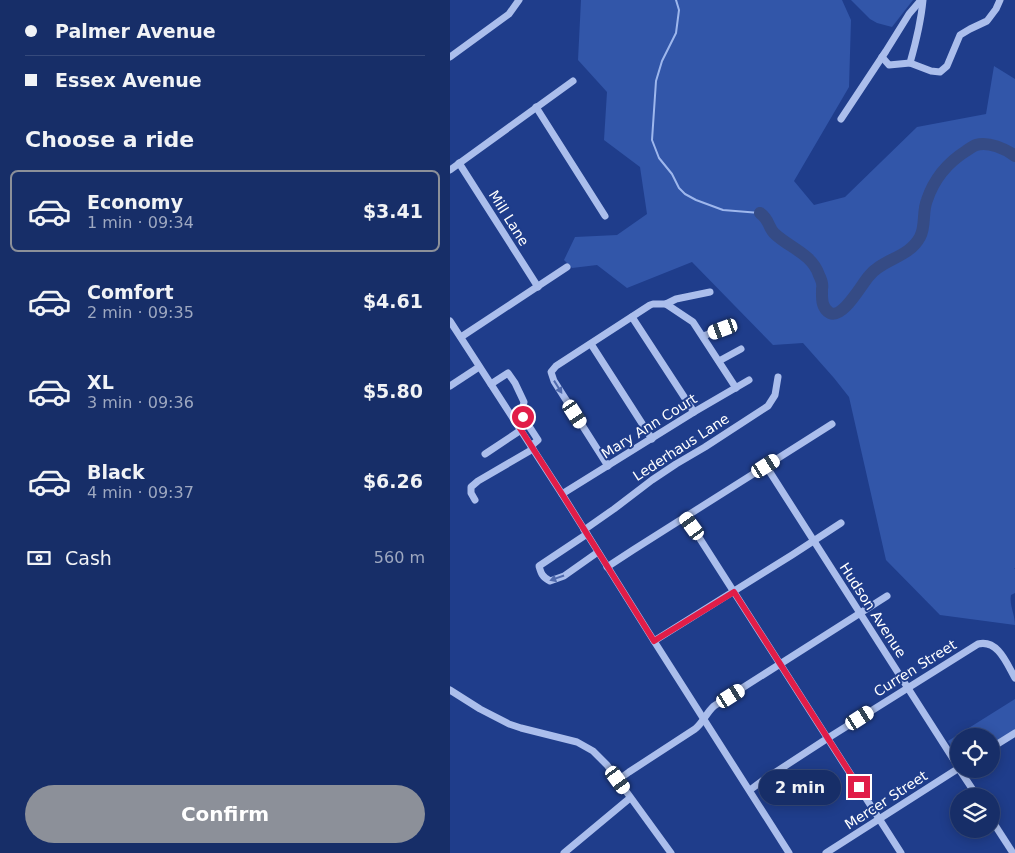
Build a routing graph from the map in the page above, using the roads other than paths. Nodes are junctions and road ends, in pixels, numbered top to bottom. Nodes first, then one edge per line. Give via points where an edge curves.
1 (519, 0) edge
2 (922, 0) edge
3 (1000, 0) edge
4 (884, 54) junction
5 (450, 57) edge
6 (910, 63) junction
7 (573, 81) dead end
8 (536, 107) junction
9 (841, 119) dead end
10 (459, 163) junction
11 (450, 170) edge
12 (605, 216) dead end
13 (567, 267) dead end
14 (538, 287) junction
15 (710, 292) dead end
16 (666, 304) junction
17 (632, 317) junction
18 (450, 320) edge
19 (723, 329) dead end
20 (703, 336) junction
21 (461, 337) junction
22 (590, 344) junction
23 (741, 350) dead end
24 (719, 361) junction
25 (480, 367) junction
26 (778, 377) dead end
27 (749, 380) dead end
28 (491, 384) junction
29 (450, 386) edge
30 (736, 388) junction
31 (694, 412) junction
32 (523, 417) junction
33 (516, 422) junction
34 (832, 424) dead end
35 (520, 430) junction
36 (652, 439) junction
37 (532, 448) junction
38 (485, 454) dead end
39 (608, 466) junction
40 (766, 466) junction
41 (562, 494) junction
42 (475, 500) dead end
43 (686, 517) junction
44 (841, 523) dead end
45 (585, 532) junction
46 (814, 540) junction
47 (598, 552) junction
48 (608, 567) junction
49 (734, 592) junction
50 (887, 596) dead end
51 (860, 613) junction
52 (654, 641) junction
53 (780, 664) junction
54 (1015, 678) edge
55 (908, 688) junction
56 (450, 690) edge
57 (703, 719) junction
58 (1015, 733) edge
59 (828, 738) junction
60 (1000, 742) edge
61 (950, 754) edge
62 (950, 774) edge
63 (618, 780) junction
64 (750, 790) junction
65 (630, 798) junction
66 (879, 819) junction
67 (1000, 833) edge
68 (564, 853) edge
69 (671, 853) edge
70 (789, 853) edge
71 (826, 853) edge
72 (901, 853) edge
73 (1013, 853) edge

1 - 5 street via 509,14
2 - 4 street via 908,14
2 - 6 street
3 - 6 street via 987,21 960,35 947,66 940,72
4 - 6 street via 889,65
4 - 9 street
7 - 8 street
8 - 10 street
8 - 12 street
10 - 11 street
10 - 14 street, Mill Lane
13 - 14 street
14 - 21 street
15 - 16 street
16 - 17 street via 652,304
16 - 20 street via 693,322
17 - 22 street
17 - 31 street
18 - 21 street
19 - 20 street
20 - 24 street
21 - 25 street
22 - 36 street
22 -> 39 street via 551,372
23 - 24 street
24 - 30 street
25 - 28 street
25 - 29 street
26 - 45 street, Lederhaus Lane via 775,395 768,406 660,475
27 - 30 street, Mary Ann Court
28 - 32 street via 508,374 524,402
28 - 33 street
30 - 31 street, Mary Ann Court
31 - 36 street, Mary Ann Court
32 - 33 street
32 - 37 street via 538,440
33 - 35 street
34 - 40 street
35 - 37 street
35 - 38 street
36 - 39 street, Mary Ann Court
37 - 41 street
37 - 42 street via 478,481 471,492
39 - 41 street, Mary Ann Court
40 - 43 street
40 - 46 street, Hudson Avenue
41 - 45 street
43 - 48 street
43 - 49 street
44 - 46 street
45 - 47 street
47 -> 45 street, Lederhaus Lane via 564,576 550,581 540,572 539,566
46 - 49 street
46 - 51 street, Hudson Avenue
47 - 48 street
48 - 52 street
49 - 52 street
49 - 53 street
50 - 51 street
51 - 53 street
51 - 55 street, Hudson Avenue
52 - 57 street
53 - 57 street via 714,706
53 - 59 street
54 - 55 street, Curren Street via 992,645 983,643
55 - 59 street, Curren Street
55 - 61 street, Hudson Avenue
56 - 63 street via 509,724 585,746 601,758
57 - 63 street via 695,729
57 - 64 street
58 - 60 street
59 - 64 street, Curren Street
59 - 66 street
62 - 66 street, Mercer Street
63 - 65 street
64 - 70 street
65 - 68 street
65 - 69 street
66 - 71 street, Mercer Street
66 - 72 street
67 - 73 street

